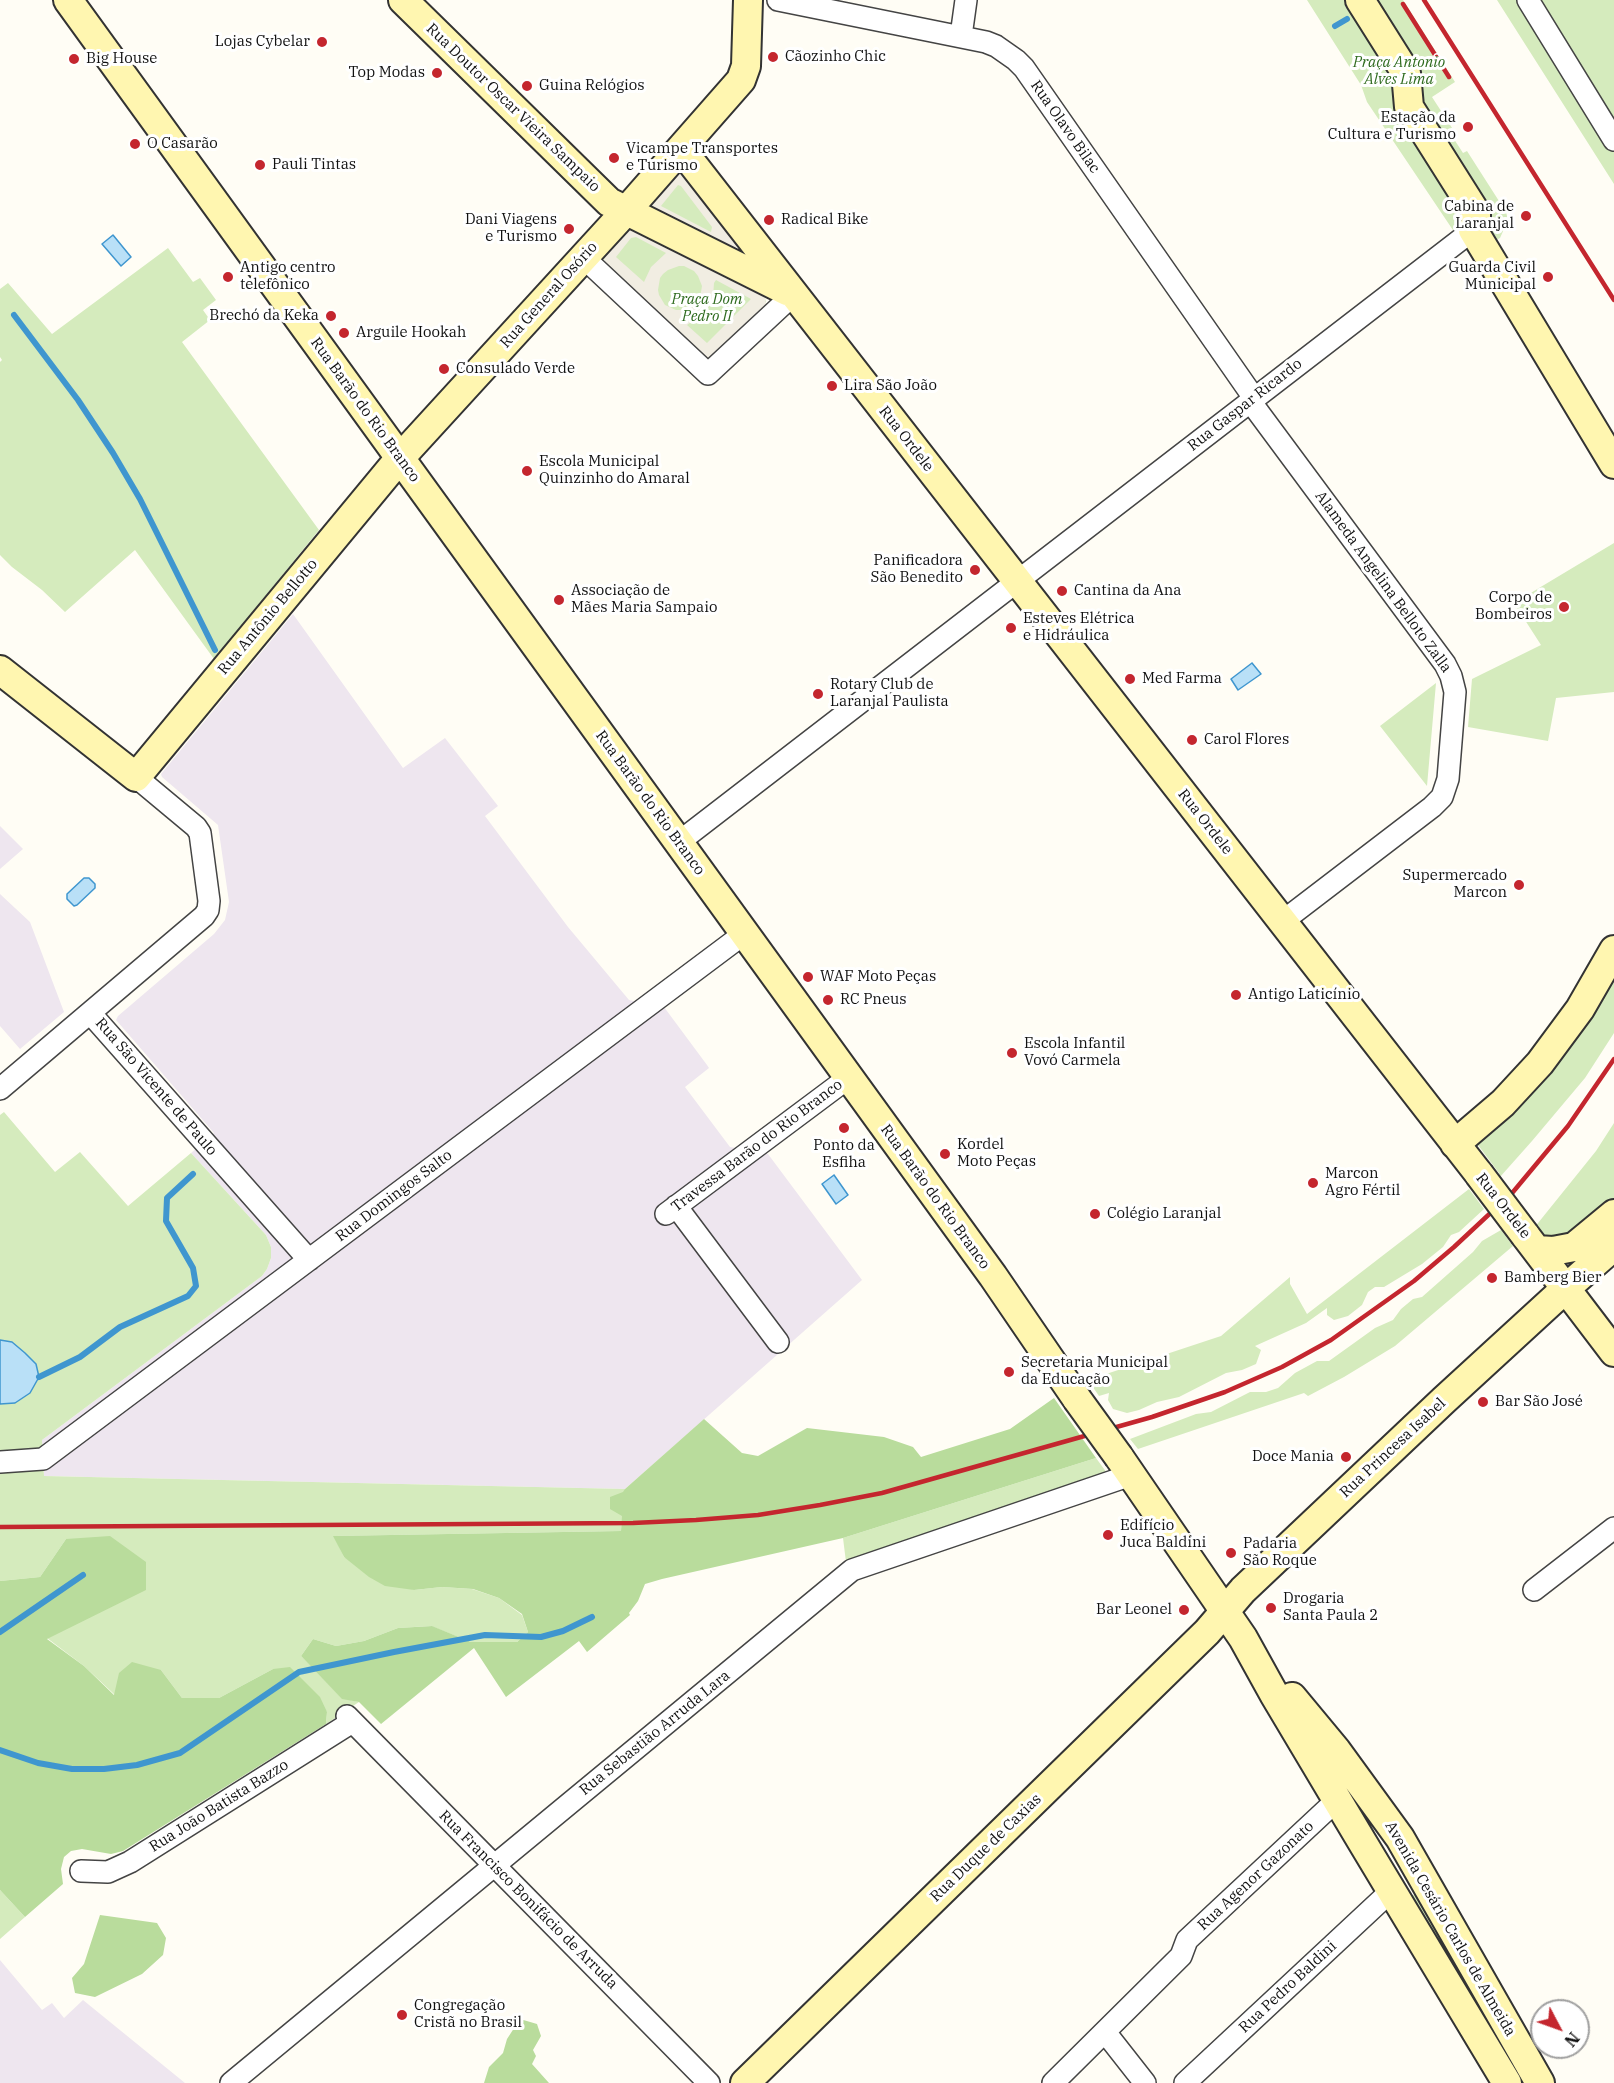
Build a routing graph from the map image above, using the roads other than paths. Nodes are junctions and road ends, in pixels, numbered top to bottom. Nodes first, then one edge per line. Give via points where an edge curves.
1 (68, 0) edge
2 (403, 0) edge
3 (748, 0) edge
4 (778, 0) edge
5 (966, 0) edge
6 (1360, 0) edge
7 (1528, 0) edge
8 (961, 36) junction
9 (1614, 140) edge
10 (681, 149) junction
11 (626, 211) junction
12 (1473, 230) junction
13 (584, 257) junction
14 (794, 294) junction
15 (1252, 399) junction
16 (400, 458) junction
17 (1614, 464) edge
18 (1017, 580) junction
19 (0, 670) edge
20 (136, 777) junction
21 (679, 842) junction
22 (1283, 921) junction
23 (745, 933) junction
24 (1614, 950) edge
25 (91, 1014) junction
26 (849, 1078) junction
27 (0, 1089) edge
28 (1455, 1144) junction
29 (1614, 1214) edge
30 (1531, 1242) junction
31 (1614, 1246) edge
32 (309, 1260) junction
33 (1565, 1289) junction
34 (778, 1342) dead end
35 (1614, 1352) edge
36 (0, 1462) edge
37 (1125, 1466) junction
38 (1614, 1528) edge
39 (1534, 1590) dead end
40 (1225, 1611) junction
41 (1243, 1638) junction
42 (350, 1719) joint
43 (1337, 1800) junction
44 (494, 1865) junction
45 (1417, 1866) junction
46 (81, 1871) dead end
47 (1391, 1891) junction
48 (1105, 2032) junction
49 (1515, 2039) junction
50 (1490, 2054) junction
51 (231, 2083) edge
52 (709, 2083) edge
53 (745, 2083) edge
54 (1053, 2083) edge
55 (1145, 2083) edge
56 (1185, 2083) edge
57 (1507, 2083) edge
58 (1540, 2083) edge

1 - 16 main road, Rua Barão do Rio Branco
2 - 11 main road, Rua Doutor Oscar Vieira Sampaio via 609,202
3 - 10 main road, Rua General Osório via 744,74
4 - 8 street, Rua Olavo Bilac
5 - 8 street
6 - 12 main road via 1406,73 1410,107 1476,213
7 - 9 street
8 - 15 street, Rua Olavo Bilac via 996,46 1024,68
10 - 11 main road, Rua General Osório
10 - 14 main road
11 - 13 main road, Rua General Osório
11 - 14 main road
12 - 15 street, Rua Gaspar Ricardo
12 - 17 main road
13 - 14 street via 708,374
13 - 16 main road, Rua General Osório
14 - 18 main road, Rua Ordele
15 - 18 street, Rua Gaspar Ricardo
15 - 22 street, Alameda Angelina Belloto Zalla via 1444,664 1455,692 1448,779 1442,797
16 - 20 main road, Rua Antônio Bellotto
16 - 21 main road, Rua Barão do Rio Branco
18 - 21 street, Rua Gaspar Ricardo
18 - 22 main road, Rua Ordele
19 - 20 main road, Rua São Vicente de Paulo
20 - 25 street, Rua São Vicente de Paulo via 200,833 209,901 204,916
21 - 23 main road, Rua Barão do Rio Branco
22 - 28 main road, Rua Ordele
23 - 26 main road, Rua Barão do Rio Branco
23 - 32 street, Rua Domingos Salto
24 - 28 main road via 1580,1009 1540,1064
25 - 27 street
25 - 32 street, Rua São Vicente de Paulo
26 - 34 street, Travessa Barão do Rio Branco via 671,1210
26 - 37 main road, Rua Barão do Rio Branco, bridge
28 - 30 main road, Rua Ordele, bridge
29 - 30 main road via 1574,1247 1553,1251
30 - 33 main road, Rua Ordele
31 - 33 main road, Rua Princesa Isabel
32 - 36 street, Rua Domingos Salto via 43,1460
33 - 35 main road, Rua Ordele
33 - 40 main road, Rua Princesa Isabel via 1251,1582
37 - 40 main road, Rua Barão do Rio Branco
37 - 44 street, Rua Sebastião Arruda Lara via 852,1570
38 - 39 street
40 - 41 main road, Avenida Cesário Carlos de Almeida
40 - 53 main road, Rua Duque de Caxias
41 - 43 main road, Avenida Cesário Carlos de Almeida
41 - 45 main road, Avenida Cesário Carlos de Almeida via 1336,1750
42 - 44 street, Rua Francisco Bonifácio de Arruda
42 - 46 street, Rua João Batista Bazzo via 130,1862 108,1872
43 - 47 main road, Avenida Cesário Carlos de Almeida
43 - 48 street, Rua Agenor Gazonato via 1187,1940 1181,1956
44 - 51 street, Rua Sebastião Arruda Lara
44 - 52 street, Rua Francisco Bonifácio de Arruda
45 - 47 main road
45 - 49 main road, Avenida Cesário Carlos de Almeida
47 - 50 main road, Avenida Cesário Carlos de Almeida
47 - 56 street, Rua Pedro Baldini
48 - 54 street, Rua Agenor Gazonato
48 - 55 street
49 - 50 main road
49 - 58 main road, Avenida Cesário Carlos de Almeida
50 - 57 main road, Avenida Cesário Carlos de Almeida

